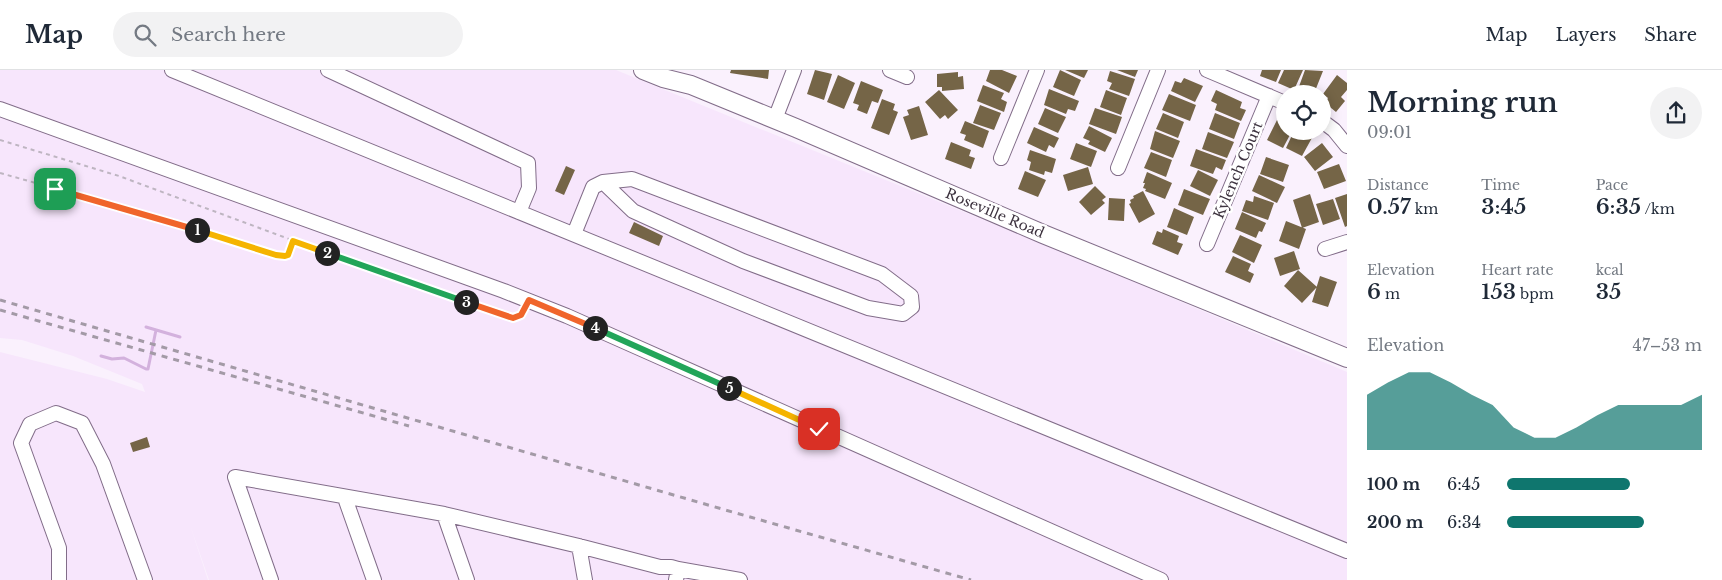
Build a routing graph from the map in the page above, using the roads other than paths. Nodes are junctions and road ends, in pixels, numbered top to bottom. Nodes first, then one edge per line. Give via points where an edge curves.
1 (172, 70) edge
2 (328, 70) edge
3 (643, 70) edge
4 (794, 70) edge
5 (890, 70) edge
6 (1037, 70) edge
7 (1158, 70) edge
8 (1206, 70) edge
9 (197, 75) edge
10 (907, 77) dead end
11 (1269, 96) junction
12 (1276, 99) edge
13 (0, 109) edge
14 (775, 119) junction
15 (1331, 128) edge
16 (1347, 146) edge
17 (1000, 158) dead end
18 (1118, 168) dead end
19 (603, 182) junction
20 (519, 212) junction
21 (574, 234) junction
22 (1347, 242) edge
23 (1207, 244) dead end
24 (1326, 249) dead end
25 (1347, 358) edge
26 (346, 498) junction
27 (444, 514) junction
28 (579, 546) junction
29 (1347, 552) edge
30 (677, 574) edge
31 (59, 580) edge
32 (145, 580) edge
33 (271, 580) edge
34 (374, 580) edge
35 (467, 580) edge
36 (585, 580) edge
37 (740, 580) edge
38 (1161, 580) edge

1 - 9 street
2 - 20 street via 528,163 529,188
3 - 14 main road, Roseville Road via 691,85
4 - 14 street
5 - 10 street
6 - 17 street
7 - 18 street
8 - 11 street
9 - 20 street
11 - 12 street
11 - 23 street, Kylench Court
13 - 38 street via 529,300
14 - 25 main road, Roseville Road via 1043,234
15 - 16 street
19 - 19 street via 632,179 882,274 911,296 912,307 903,314 868,308 743,261 633,211
19 - 21 street via 593,187
20 - 21 street
21 - 29 street
22 - 24 street
26 - 27 street
26 - 33 street via 235,477
26 - 34 street
27 - 28 street
27 - 35 street
28 - 30 street via 671,567
28 - 36 street
30 - 37 street
31 - 32 street via 59,548 21,443 30,424 56,413 82,423 103,464

